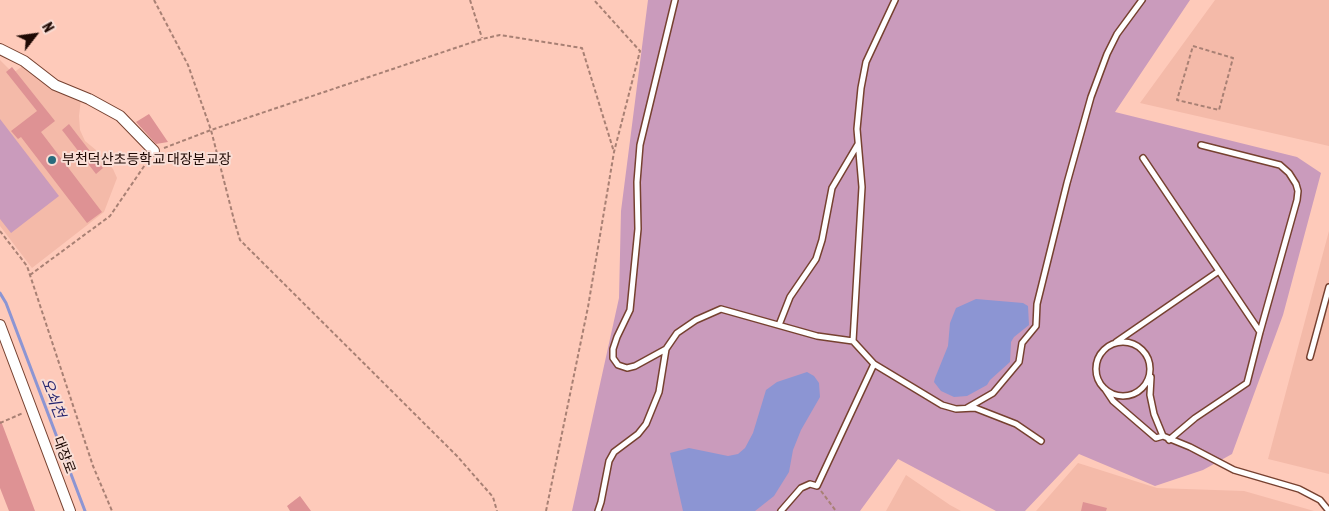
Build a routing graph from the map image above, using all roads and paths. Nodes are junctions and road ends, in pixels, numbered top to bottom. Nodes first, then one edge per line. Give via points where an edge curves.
1 (154, 0) edge
2 (470, 0) edge
3 (594, 0) edge
4 (674, 0) edge
5 (895, 0) edge
6 (1142, 0) edge
7 (482, 39) junction
8 (0, 49) edge
9 (1233, 58) joint
10 (211, 130) junction
11 (858, 144) junction
12 (1201, 145) dead end
13 (154, 151) junction
14 (614, 152) junction
15 (1143, 158) dead end
16 (0, 231) edge
17 (1219, 271) junction
18 (30, 275) junction
19 (1329, 286) edge
20 (0, 325) edge
21 (779, 325) junction
22 (1260, 332) junction
23 (853, 341) junction
24 (1113, 344) junction
25 (666, 349) junction
26 (1310, 357) dead end
27 (874, 364) junction
28 (1150, 371) junction
29 (1105, 389) junction
30 (966, 408) junction
31 (32, 410) junction
32 (0, 423) edge
33 (1163, 436) junction
34 (1169, 440) junction
35 (1041, 441) dead end
36 (817, 486) junction
37 (70, 511) edge
38 (112, 511) edge
39 (497, 511) edge
40 (546, 511) edge
41 (598, 511) edge
42 (781, 511) edge
43 (836, 511) edge
44 (1329, 511) edge

1 - 10 path via 188,64
2 - 7 path
3 - 14 path via 640,51
4 - 25 lane via 640,146 638,229 630,310 614,349 614,358 618,365 628,368
5 - 11 lane via 866,62
6 - 30 lane via 1107,54 1091,97 1037,304 1036,326 1022,343 1019,362 993,393
7 - 10 path
7 - 14 path via 500,35 582,48
8 - 13 street via 24,61 55,85 120,116
9 - 9 path via 1193,46 1177,100 1219,110
10 - 13 path
10 - 39 path via 240,240 457,456 493,498
11 - 21 lane via 832,188 816,260 790,297
11 - 23 lane via 862,187
12 - 22 lane via 1280,165 1294,180 1298,191
13 - 18 path via 110,216
14 - 40 path via 588,307
15 - 17 lane
16 - 18 path via 27,266
17 - 22 lane
17 - 24 lane
18 - 38 path via 93,466
19 - 26 lane
20 - 31 street, 대장로
21 - 23 lane via 817,336
21 - 25 lane via 721,309 677,333
22 - 34 lane via 1247,383
23 - 27 lane
24 - 28 lane via 1131,343 1139,347 1150,362
24 - 29 lane via 1099,356 1096,365 1096,374
25 - 41 lane via 660,392 646,424 614,452 609,461
27 - 30 lane via 942,405
27 - 36 lane
28 - 29 lane via 1149,379 1138,393 1121,396
28 - 33 lane via 1150,395
29 - 33 lane via 1113,401 1156,438
30 - 35 lane via 975,408 1016,424
31 - 32 path
31 - 37 street, 대장로
33 - 34 lane
34 - 44 lane via 1234,470 1299,489 1320,500
36 - 42 lane via 810,484 801,488
36 - 43 path

